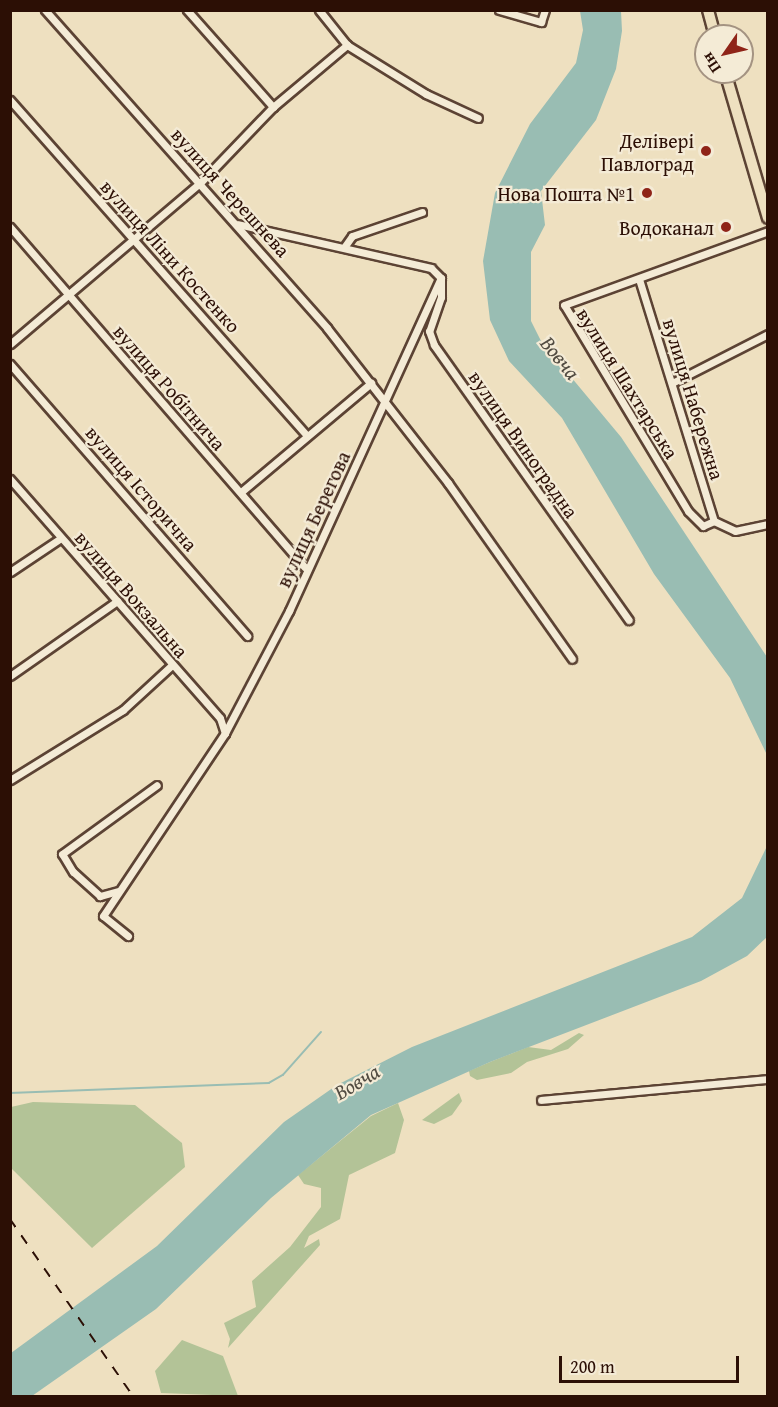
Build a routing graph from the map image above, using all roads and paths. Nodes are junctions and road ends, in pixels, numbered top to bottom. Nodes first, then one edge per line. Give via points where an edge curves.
1 (45, 10) edge
2 (187, 10) edge
3 (319, 10) edge
4 (499, 10) edge
5 (545, 10) edge
6 (347, 45) junction
7 (729, 84) edge
8 (10, 100) edge
9 (273, 107) junction
10 (478, 118) dead end
11 (200, 183) junction
12 (766, 205) edge
13 (422, 212) dead end
14 (768, 218) edge
15 (238, 224) junction
16 (10, 227) edge
17 (768, 231) edge
18 (134, 241) junction
19 (345, 246) junction
20 (441, 278) junction
21 (639, 279) junction
22 (68, 295) junction
23 (768, 334) edge
24 (10, 344) edge
25 (10, 364) edge
26 (371, 383) junction
27 (672, 383) junction
28 (385, 402) junction
29 (306, 435) junction
30 (10, 479) edge
31 (241, 492) junction
32 (768, 524) edge
33 (717, 525) junction
34 (61, 538) junction
35 (305, 567) junction
36 (10, 572) edge
37 (117, 601) junction
38 (629, 620) dead end
39 (247, 636) dead end
40 (572, 659) dead end
41 (171, 665) junction
42 (10, 676) edge
43 (225, 733) junction
44 (10, 780) edge
45 (157, 785) dead end
46 (118, 891) junction
47 (128, 936) dead end
48 (768, 1079) edge
49 (541, 1100) dead end

1 - 11 street, вулиця Черешнева
2 - 9 street
3 - 6 street
4 - 5 street via 541,22
6 - 9 street
6 - 10 street via 426,94
7 - 12 highway
8 - 18 street, вулиця Ліни Костенко
9 - 11 street
11 - 15 street, вулиця Черешнева
11 - 18 street
12 - 14 highway
13 - 19 street via 352,236
15 - 19 street
15 - 26 street, вулиця Черешнева
16 - 22 street, вулиця Робітнича
17 - 21 street, вулиця Шахтарська
18 - 22 street
18 - 29 street, вулиця Ліни Костенко
19 - 20 street via 431,268
20 - 28 street, вулиця Берегова
20 - 38 street, вулиця Виноградна via 441,297 429,331 434,345
21 - 27 street, вулиця Набережна
21 - 33 street, вулиця Шахтарська via 567,302 564,310 688,511 703,526
22 - 24 street
22 - 31 street, вулиця Робітнича
23 - 27 street
25 - 39 street, вулиця Історична
26 - 28 street, вулиця Черешнева
26 - 29 street
27 - 33 street, вулиця Набережна
28 - 35 street, вулиця Берегова
28 - 40 street
29 - 31 street
30 - 34 street, вулиця Вокзальна
31 - 35 street, вулиця Робітнича
32 - 33 street
34 - 36 street
34 - 37 street, вулиця Вокзальна
35 - 43 street, вулиця Берегова via 289,612
37 - 41 street, вулиця Вокзальна
37 - 42 street
41 - 43 street, вулиця Вокзальна via 220,718
41 - 44 street via 123,710
43 - 46 street, вулиця Берегова
45 - 46 street via 62,854 73,872 100,896
46 - 47 street, вулиця Берегова via 103,916
48 - 49 street

